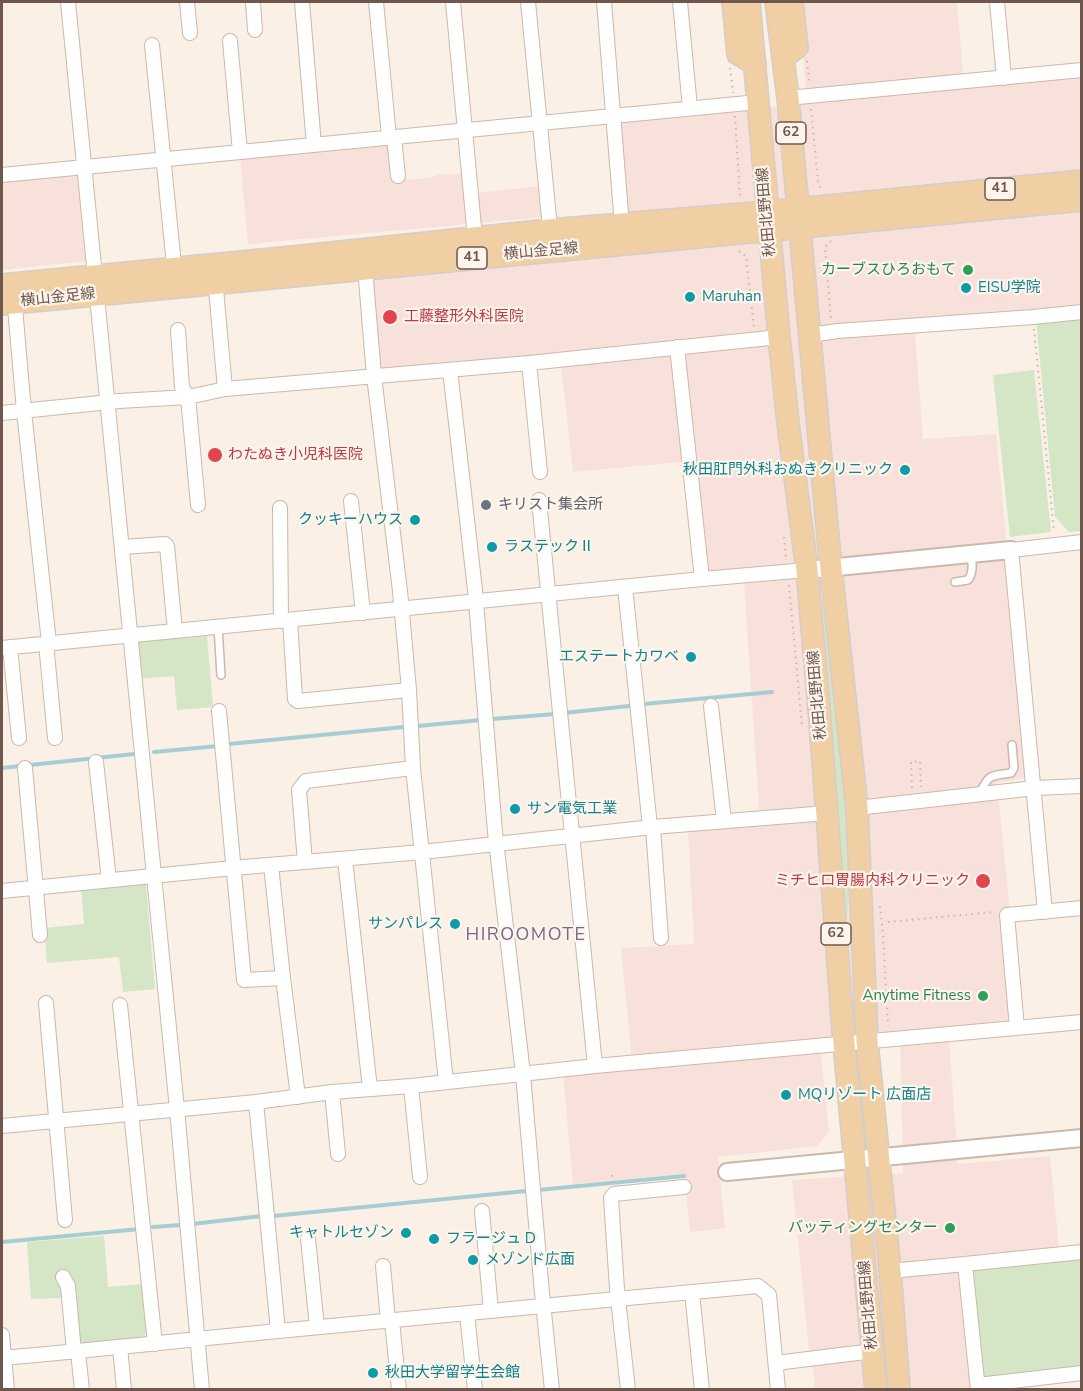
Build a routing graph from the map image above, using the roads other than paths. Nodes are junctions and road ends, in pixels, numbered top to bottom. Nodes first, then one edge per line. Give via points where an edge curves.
1 (68, 2) edge
2 (188, 2) edge
3 (253, 2) edge
4 (302, 2) edge
5 (376, 2) edge
6 (453, 2) edge
7 (528, 2) edge
8 (604, 2) edge
9 (680, 2) edge
10 (733, 2) edge
11 (749, 2) edge
12 (776, 2) edge
13 (792, 2) edge
14 (997, 2) edge
15 (255, 30) dead end
16 (190, 33) dead end
17 (230, 41) dead end
18 (152, 45) dead end
19 (783, 58) junction
20 (754, 64) junction
21 (1082, 70) edge
22 (1004, 78) junction
23 (788, 98) junction
24 (758, 102) junction
25 (690, 108) junction
26 (614, 116) junction
27 (539, 123) junction
28 (465, 130) junction
29 (391, 137) junction
30 (314, 145) junction
31 (240, 152) junction
32 (163, 159) junction
33 (85, 167) junction
34 (2, 170) edge
35 (398, 176) dead end
36 (1082, 181) edge
37 (1082, 200) edge
38 (798, 218) junction
39 (768, 221) junction
40 (624, 233) junction
41 (475, 238) junction
42 (551, 240) junction
43 (365, 268) junction
44 (215, 273) junction
45 (175, 277) junction
46 (96, 285) junction
47 (8, 293) edge
48 (1082, 312) edge
49 (178, 330) dead end
50 (810, 335) junction
51 (779, 337) junction
52 (677, 347) junction
53 (529, 363) junction
54 (450, 370) junction
55 (374, 376) junction
56 (225, 389) junction
57 (188, 397) junction
58 (107, 403) junction
59 (24, 411) junction
60 (2, 414) edge
61 (540, 472) dead end
62 (539, 500) dead end
63 (351, 501) dead end
64 (198, 505) dead end
65 (280, 508) dead end
66 (1082, 542) edge
67 (123, 548) junction
68 (1011, 550) junction
69 (971, 554) junction
70 (831, 568) junction
71 (797, 571) junction
72 (702, 579) junction
73 (955, 582) dead end
74 (625, 587) junction
75 (548, 595) junction
76 (476, 602) junction
77 (401, 609) junction
78 (363, 613) junction
79 (286, 621) junction
80 (218, 627) junction
81 (175, 631) junction
82 (131, 635) junction
83 (48, 643) junction
84 (6, 647) edge
85 (221, 675) dead end
86 (409, 690) junction
87 (711, 706) dead end
88 (219, 711) dead end
89 (19, 738) dead end
90 (55, 738) dead end
91 (1012, 745) dead end
92 (96, 762) dead end
93 (25, 768) dead end
94 (413, 768) junction
95 (1082, 786) edge
96 (1035, 788) junction
97 (978, 795) junction
98 (857, 808) junction
99 (827, 813) junction
100 (724, 821) junction
101 (651, 827) junction
102 (571, 836) junction
103 (496, 843) junction
104 (422, 852) junction
105 (345, 859) junction
106 (305, 862) junction
107 (271, 865) junction
108 (233, 868) junction
109 (154, 875) junction
110 (109, 880) junction
111 (36, 888) junction
112 (2, 891) edge
113 (1082, 908) edge
114 (1045, 912) junction
115 (40, 934) dead end
116 (662, 938) dead end
117 (283, 978) junction
118 (46, 1003) dead end
119 (120, 1005) dead end
120 (1082, 1022) edge
121 (1017, 1028) junction
122 (867, 1042) junction
123 (844, 1043) junction
124 (594, 1066) junction
125 (523, 1074) junction
126 (446, 1082) junction
127 (411, 1086) junction
128 (370, 1089) junction
129 (332, 1092) junction
130 (298, 1097) junction
131 (256, 1102) junction
132 (177, 1109) junction
133 (131, 1113) junction
134 (56, 1121) junction
135 (2, 1126) edge
136 (1082, 1138) edge
137 (338, 1154) dead end
138 (879, 1158) junction
139 (854, 1160) junction
140 (727, 1172) dead end
141 (420, 1177) dead end
142 (684, 1187) dead end
143 (482, 1211) dead end
144 (65, 1220) dead end
145 (308, 1239) dead end
146 (1082, 1252) edge
147 (965, 1263) junction
148 (383, 1266) dead end
149 (890, 1271) junction
150 (63, 1277) dead end
151 (692, 1292) junction
152 (619, 1299) junction
153 (543, 1305) junction
154 (491, 1311) junction
155 (467, 1314) junction
156 (390, 1321) junction
157 (316, 1327) junction
158 (278, 1331) junction
159 (2, 1335) edge
160 (197, 1339) junction
161 (155, 1344) junction
162 (120, 1347) junction
163 (873, 1351) junction
164 (76, 1352) junction
165 (3, 1358) edge
166 (776, 1363) junction
167 (1082, 1373) edge
168 (1053, 1383) edge
169 (978, 1387) edge
170 (7, 1389) edge
171 (82, 1389) edge
172 (124, 1389) edge
173 (202, 1389) edge
174 (399, 1389) edge
175 (475, 1389) edge
176 (552, 1389) edge
177 (628, 1389) edge
178 (702, 1389) edge
179 (778, 1389) edge
180 (876, 1389) edge
181 (899, 1389) edge

1 - 33 street
2 - 16 street
3 - 15 street
4 - 30 street
5 - 29 street
6 - 28 street
7 - 27 street
8 - 26 street
9 - 25 street
10 - 20 main road via 738,54
11 - 20 main road, 秋田北野田線 / 62
12 - 19 main road, 秋田北野田線 / 62
13 - 19 main road via 797,47
14 - 22 street
17 - 31 street
18 - 32 street
19 - 23 main road, 秋田北野田線 / 62
20 - 24 main road, 秋田北野田線 / 62
21 - 22 street
22 - 23 street
23 - 38 main road, 秋田北野田線 / 62
24 - 25 street
24 - 39 main road, 秋田北野田線 / 62
25 - 26 street
26 - 27 street
26 - 40 street
27 - 28 street
27 - 42 street
28 - 29 street
28 - 41 street
29 - 30 street
29 - 35 street
30 - 31 street
31 - 32 street
32 - 33 street
32 - 45 street
33 - 34 street
33 - 46 street
36 - 38 main road, 横山金足線 / 41
37 - 38 main road, 横山金足線 / 41
38 - 39 main road, 横山金足線 / 41
38 - 50 main road, 秋田北野田線 / 62
39 - 40 main road, 横山金足線 / 41
39 - 51 main road, 秋田北野田線 / 62
40 - 42 main road, 横山金足線 / 41
41 - 42 main road, 横山金足線 / 41
41 - 44 main road, 横山金足線 / 41
42 - 43 main road, 横山金足線 / 41
43 - 44 main road, 横山金足線 / 41
43 - 55 street
44 - 45 main road, 横山金足線 / 41
44 - 56 street
45 - 46 main road, 横山金足線 / 41
46 - 47 main road, 横山金足線 / 41
46 - 58 street
47 - 59 street
48 - 50 street
49 - 57 street via 182,387
50 - 70 main road, 秋田北野田線 / 62
51 - 52 street
51 - 71 main road, 秋田北野田線 / 62
52 - 53 street
52 - 72 street
53 - 54 street
53 - 61 street
54 - 55 street
54 - 76 street
55 - 56 street
55 - 77 street
56 - 57 street
57 - 58 street
57 - 64 street
58 - 59 street
58 - 67 street
59 - 60 street
59 - 83 street
62 - 75 street
63 - 78 street
65 - 79 street
66 - 68 street
67 - 81 street via 167,546
67 - 82 street
68 - 69 street
68 - 96 street
69 - 70 street
69 - 73 lane via 972,576
70 - 71 street
70 - 98 main road, 秋田北野田線 / 62
71 - 72 street
71 - 99 main road, 秋田北野田線 / 62
72 - 74 street
74 - 75 street
74 - 101 street
75 - 76 street
75 - 102 street
76 - 77 street
76 - 103 street
77 - 78 street
77 - 86 street
78 - 79 street
79 - 80 street
79 - 86 street via 298,701
80 - 81 street
80 - 85 lane
81 - 82 street
82 - 83 street
82 - 109 street
83 - 84 street
83 - 90 street
84 - 89 street
86 - 94 street
87 - 100 street
88 - 108 street
91 - 97 lane via 1013,771 991,776
92 - 110 street
93 - 111 street
94 - 104 street
94 - 106 street via 306,781 299,790
95 - 96 street
96 - 97 street
96 - 114 street
97 - 98 street
98 - 122 main road, 秋田北野田線 / 62
99 - 100 street
99 - 123 main road, 秋田北野田線 / 62
100 - 101 street
101 - 102 street
101 - 116 street
102 - 103 street
102 - 124 street
103 - 104 street
103 - 125 street
104 - 105 street
104 - 126 street
105 - 106 street
105 - 128 street
106 - 107 street
107 - 108 street
107 - 117 street
108 - 109 street
108 - 117 street via 243,980
109 - 110 street
109 - 132 street
110 - 111 street
111 - 112 street
111 - 115 street
113 - 114 street
114 - 121 street via 1007,915
117 - 130 street
118 - 134 street
119 - 133 street
120 - 121 street
121 - 122 street
122 - 123 street
122 - 138 main road, 秋田北野田線 / 62
123 - 124 street
123 - 139 main road, 秋田北野田線 / 62
124 - 125 street
125 - 126 street
125 - 153 street
126 - 127 street
127 - 128 street
127 - 141 street
128 - 129 street
129 - 130 street
129 - 137 street
130 - 131 street
131 - 132 street
131 - 158 street
132 - 133 street
132 - 160 street
133 - 134 street
133 - 161 street
134 - 135 street
134 - 144 street
136 - 138 street
138 - 139 street
138 - 149 main road, 秋田北野田線 / 62
139 - 140 street
139 - 163 main road, 秋田北野田線 / 62
142 - 152 street via 614,1194 611,1198
143 - 154 street
145 - 157 street
146 - 147 street
147 - 149 street
147 - 169 street
148 - 156 street
149 - 181 main road, 秋田北野田線 / 62
150 - 164 street via 68,1286
151 - 152 street
151 - 166 street via 758,1286 764,1290 769,1295
151 - 178 street
152 - 153 street
152 - 177 street
153 - 154 street
153 - 176 street
154 - 155 street
155 - 156 street
155 - 175 street
156 - 157 street
156 - 174 street
157 - 158 street
158 - 160 street
159 - 165 street
160 - 161 street
160 - 173 street
161 - 162 street
162 - 164 street
162 - 172 street
163 - 166 street
163 - 180 main road, 秋田北野田線 / 62
164 - 165 street
164 - 171 street
165 - 170 street
166 - 179 street
167 - 168 street
168 - 169 street

